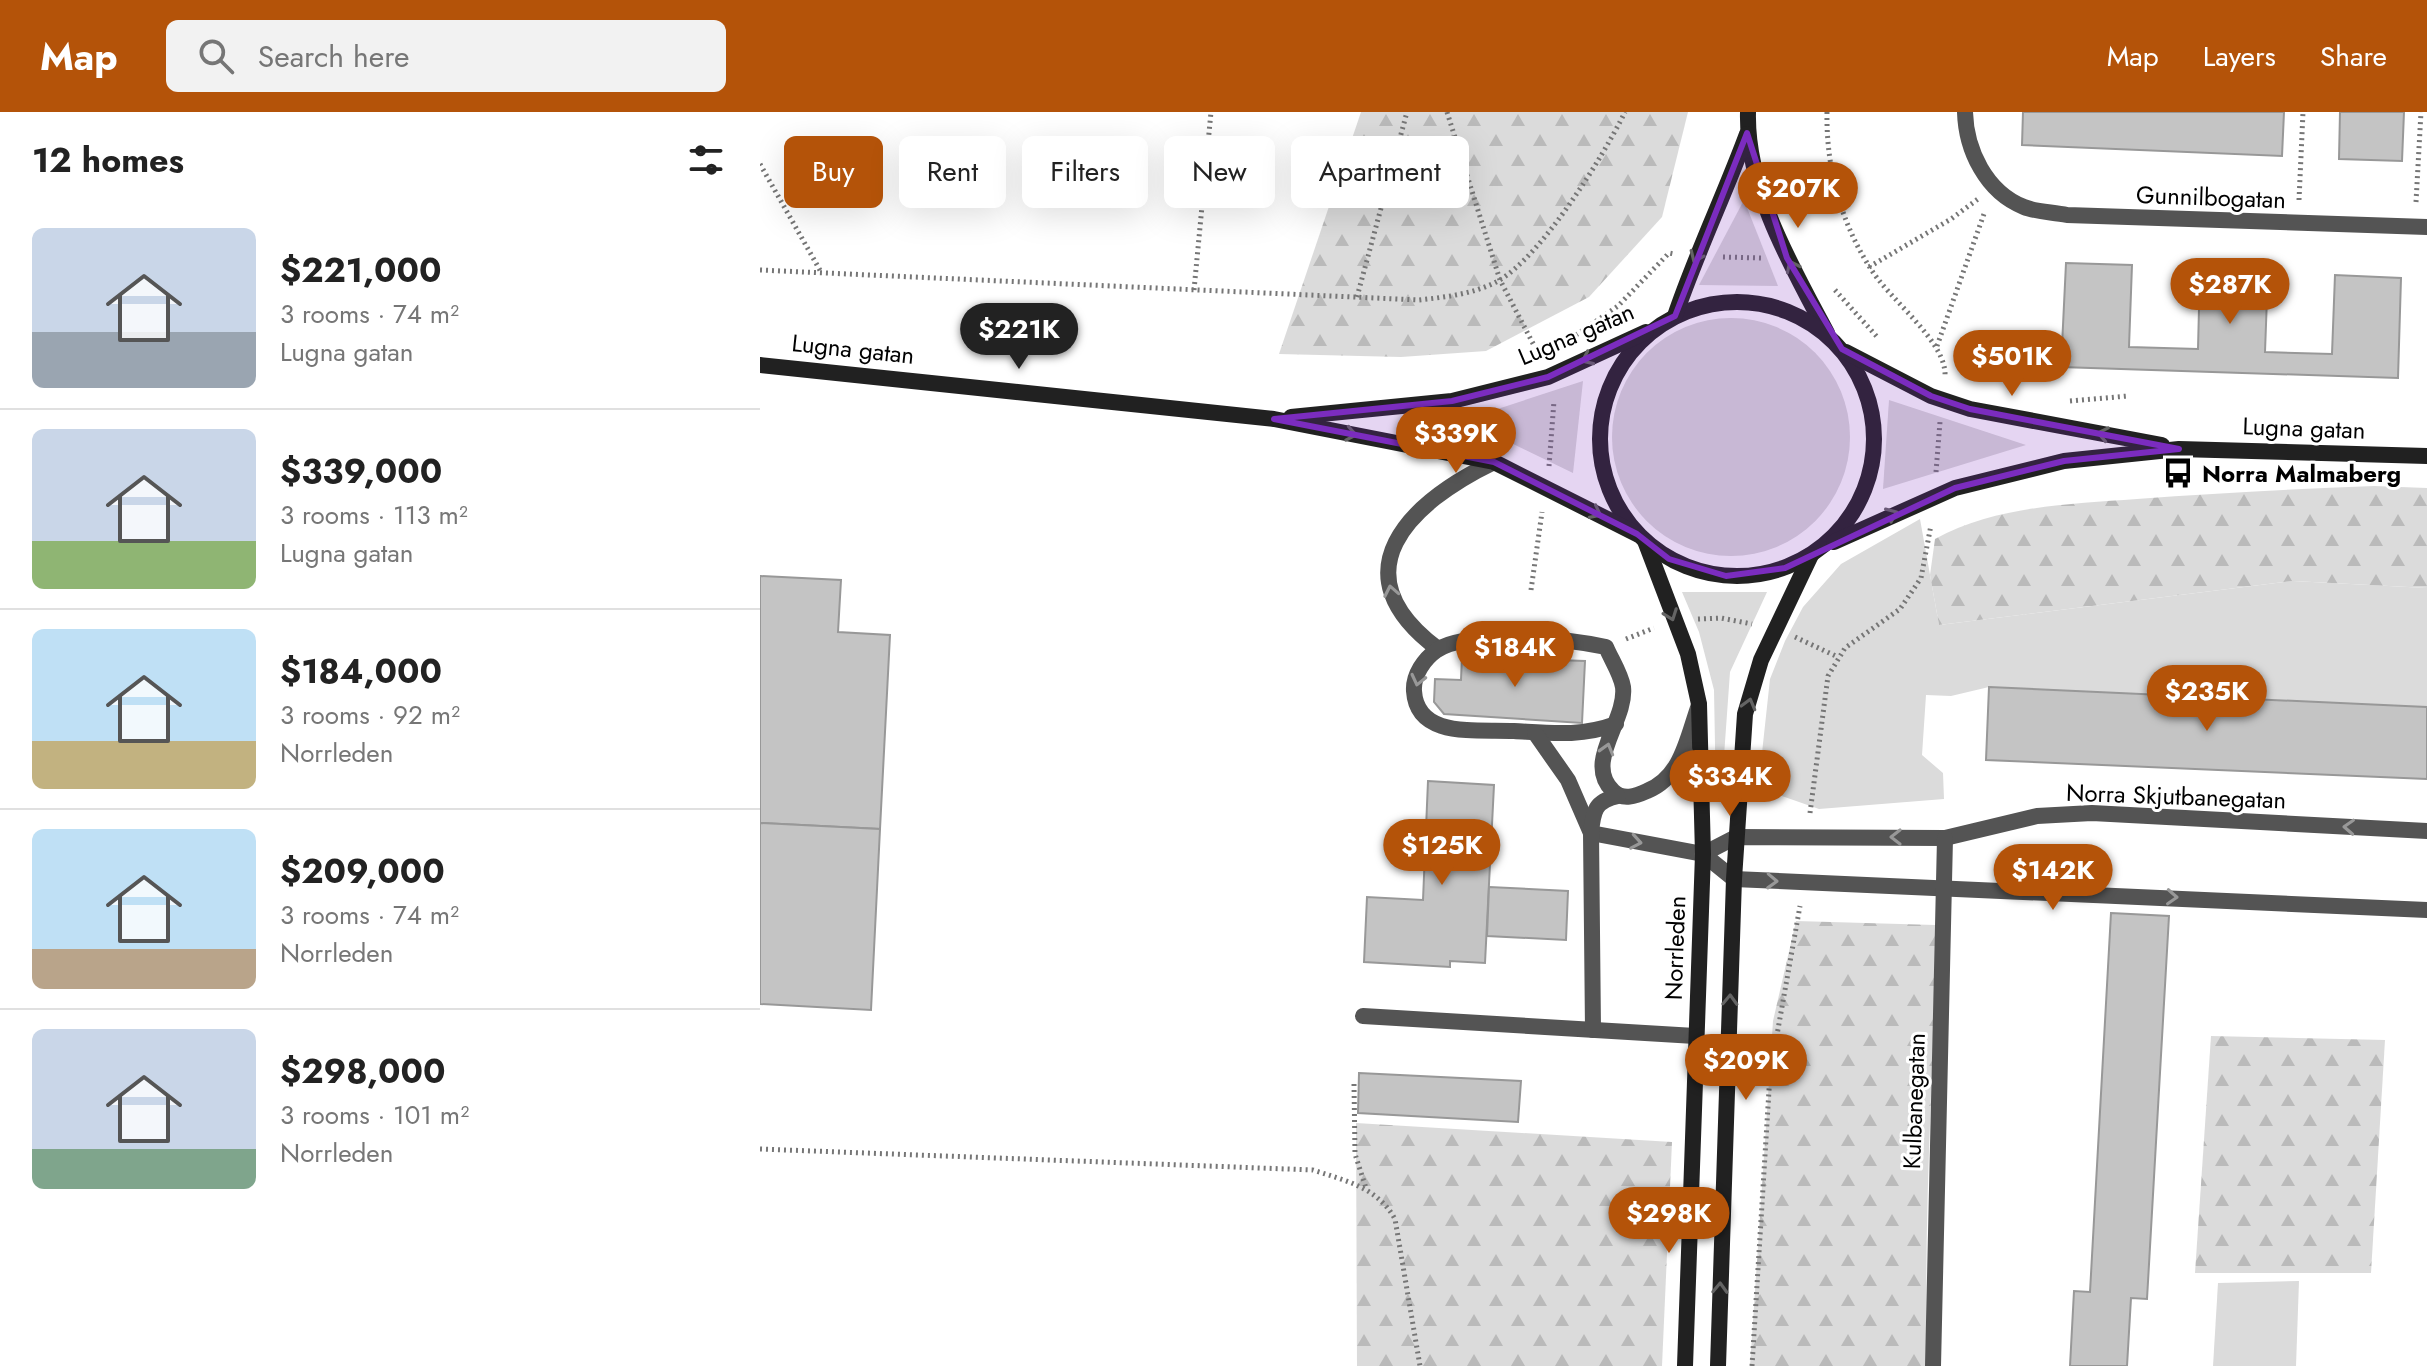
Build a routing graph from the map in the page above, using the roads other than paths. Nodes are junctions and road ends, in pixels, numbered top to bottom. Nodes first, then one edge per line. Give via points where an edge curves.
1 (1748, 112) edge
2 (1965, 112) edge
3 (1747, 133) junction
4 (2421, 227) edge
5 (1675, 316) junction
6 (1658, 326) junction
7 (1827, 335) junction
8 (1842, 349) junction
9 (760, 365) edge
10 (1274, 419) junction
11 (2179, 449) junction
12 (2427, 456) edge
13 (1494, 462) junction
14 (1641, 537) junction
15 (1816, 551) junction
16 (1438, 649) junction
17 (1699, 704) junction
18 (1616, 724) junction
19 (1535, 733) junction
20 (1618, 796) junction
21 (2427, 831) edge
22 (1591, 833) junction
23 (1736, 837) junction
24 (1945, 838) junction
25 (1703, 854) junction
26 (1734, 879) junction
27 (1946, 886) junction
28 (2427, 910) edge
29 (1363, 1016) dead end
30 (1593, 1030) junction
31 (1695, 1036) junction
32 (1685, 1366) edge
33 (1718, 1366) edge
34 (1933, 1366) edge

1 - 3 main road
2 - 4 street, Gunnilbogatan via 1974,159 1997,188 2023,207 2067,215
3 -> 5 main road
7 -> 3 main road via 1787,258
5 - 6 main road
5 - 7 main road via 1713,303 1754,302 1793,313
6 -> 10 main road, Lugna gatan via 1548,377 1452,401
6 - 14 main road via 1623,364 1610,387 1600,425 1602,464 1614,501
7 - 8 main road
11 -> 8 main road, Lugna gatan via 1970,409 1931,396
8 - 15 main road via 1869,404 1874,453 1865,489 1853,510
9 - 10 main road, Lugna gatan
10 -> 13 main road, Lugna gatan
11 - 12 main road, Lugna gatan
15 -> 11 main road, Lugna gatan via 1955,488 2064,461
13 -> 14 main road, Lugna gatan
16 -> 13 street via 1409,628 1392,602 1388,573 1397,540 1429,501
14 - 15 main road via 1669,559 1726,576 1785,568
14 -> 17 main road, Norrleden via 1688,654
23 -> 15 main road via 1745,714 1761,660
16 - 18 street via 1462,641 1506,639 1606,647 1623,686
16 -> 19 street via 1422,664 1414,684 1415,708 1422,718 1470,730
17 - 20 street via 1676,771 1655,788
17 - 25 main road, Norrleden
18 - 19 street via 1596,731
20 -> 18 street via 1606,784 1602,768
19 - 22 street via 1568,780
20 - 22 street via 1603,799 1593,810
21 -> 24 street, Norra Skjutbanegatan via 2092,813 2037,816
22 -> 25 street
22 - 30 street
24 -> 23 street, Norra Skjutbanegatan
23 - 25 street, Norra Skjutbanegatan
23 - 26 main road
24 - 27 street, Kulbanegatan
25 - 26 street
25 - 31 main road, Norrleden
26 -> 27 street
33 -> 26 main road
27 -> 28 street
27 - 34 street, Kulbanegatan
29 - 30 street
30 - 31 street
31 - 32 main road, Norrleden

